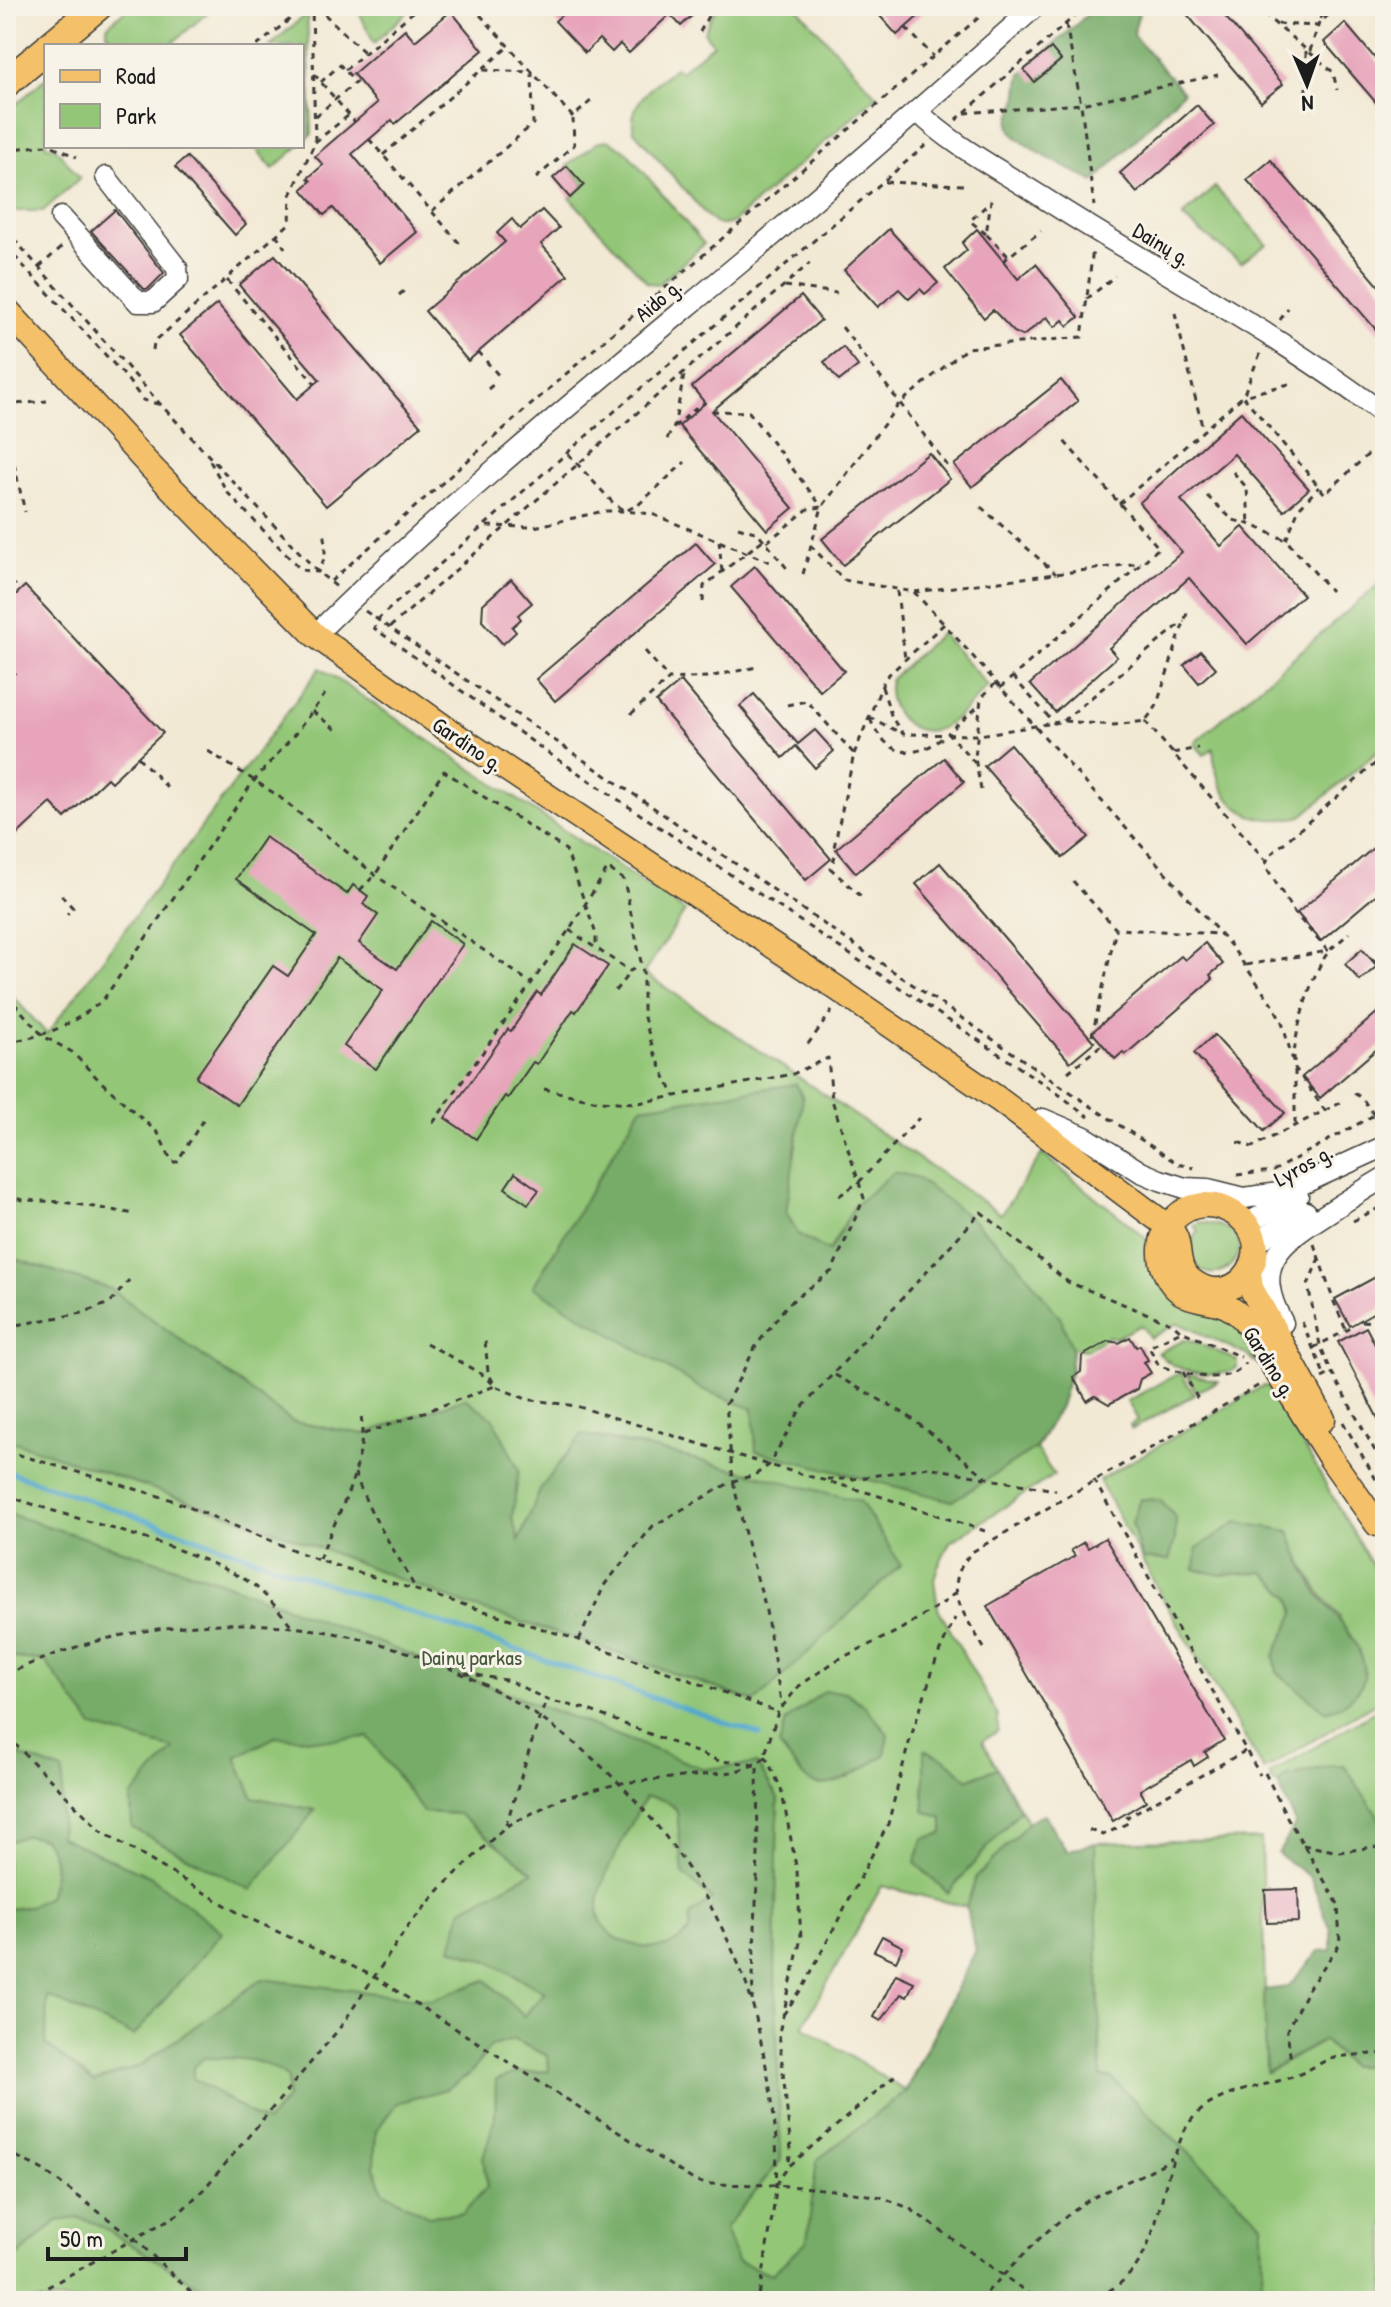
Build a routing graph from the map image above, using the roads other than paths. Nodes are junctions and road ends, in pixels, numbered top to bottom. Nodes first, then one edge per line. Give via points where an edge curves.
1 (98, 6) edge
2 (1036, 6) edge
3 (53, 44) edge
4 (44, 51) edge
5 (6, 83) edge
6 (917, 111) junction
7 (106, 177) dead end
8 (61, 217) dead end
9 (6, 309) edge
10 (1385, 415) edge
11 (315, 635) junction
12 (998, 1099) junction
13 (1043, 1119) junction
14 (1385, 1146) edge
15 (1385, 1169) edge
16 (1385, 1177) edge
17 (1196, 1207) junction
18 (1244, 1221) junction
19 (1164, 1236) junction
20 (1256, 1245) junction
21 (1249, 1273) junction
22 (1333, 1419) junction
23 (1381, 1531) edge

1 - 3 highway
2 - 6 street, Aido g.
4 - 5 highway
6 - 10 street, Dainų g. via 940,132 1270,336
6 - 11 street, Aido g. via 539,432
7 - 8 street via 177,268 178,279 153,302 138,302
9 - 11 main road, Gardino g.
11 - 12 main road, Gardino g. via 460,739
12 - 13 main road, Gardino g.
12 - 19 main road via 1025,1129
13 - 14 street via 1160,1180 1244,1198 1285,1192
13 - 17 main road, Gardino g. via 1158,1198
14 - 18 street, Lyros g.
15 - 20 street, Lyros g.
16 - 22 street via 1290,1237 1270,1270 1273,1306
17 - 18 main road, Gardino g. via 1217,1207
17 - 19 main road via 1183,1211
18 - 20 main road
19 - 21 main road via 1177,1237 1178,1260 1194,1282 1218,1289
19 - 23 main road, Gardino g. via 1164,1269 1172,1284 1193,1299 1224,1305 1244,1319
20 - 21 main road
21 - 22 main road, Gardino g. via 1251,1288
22 - 23 main road, Gardino g.

